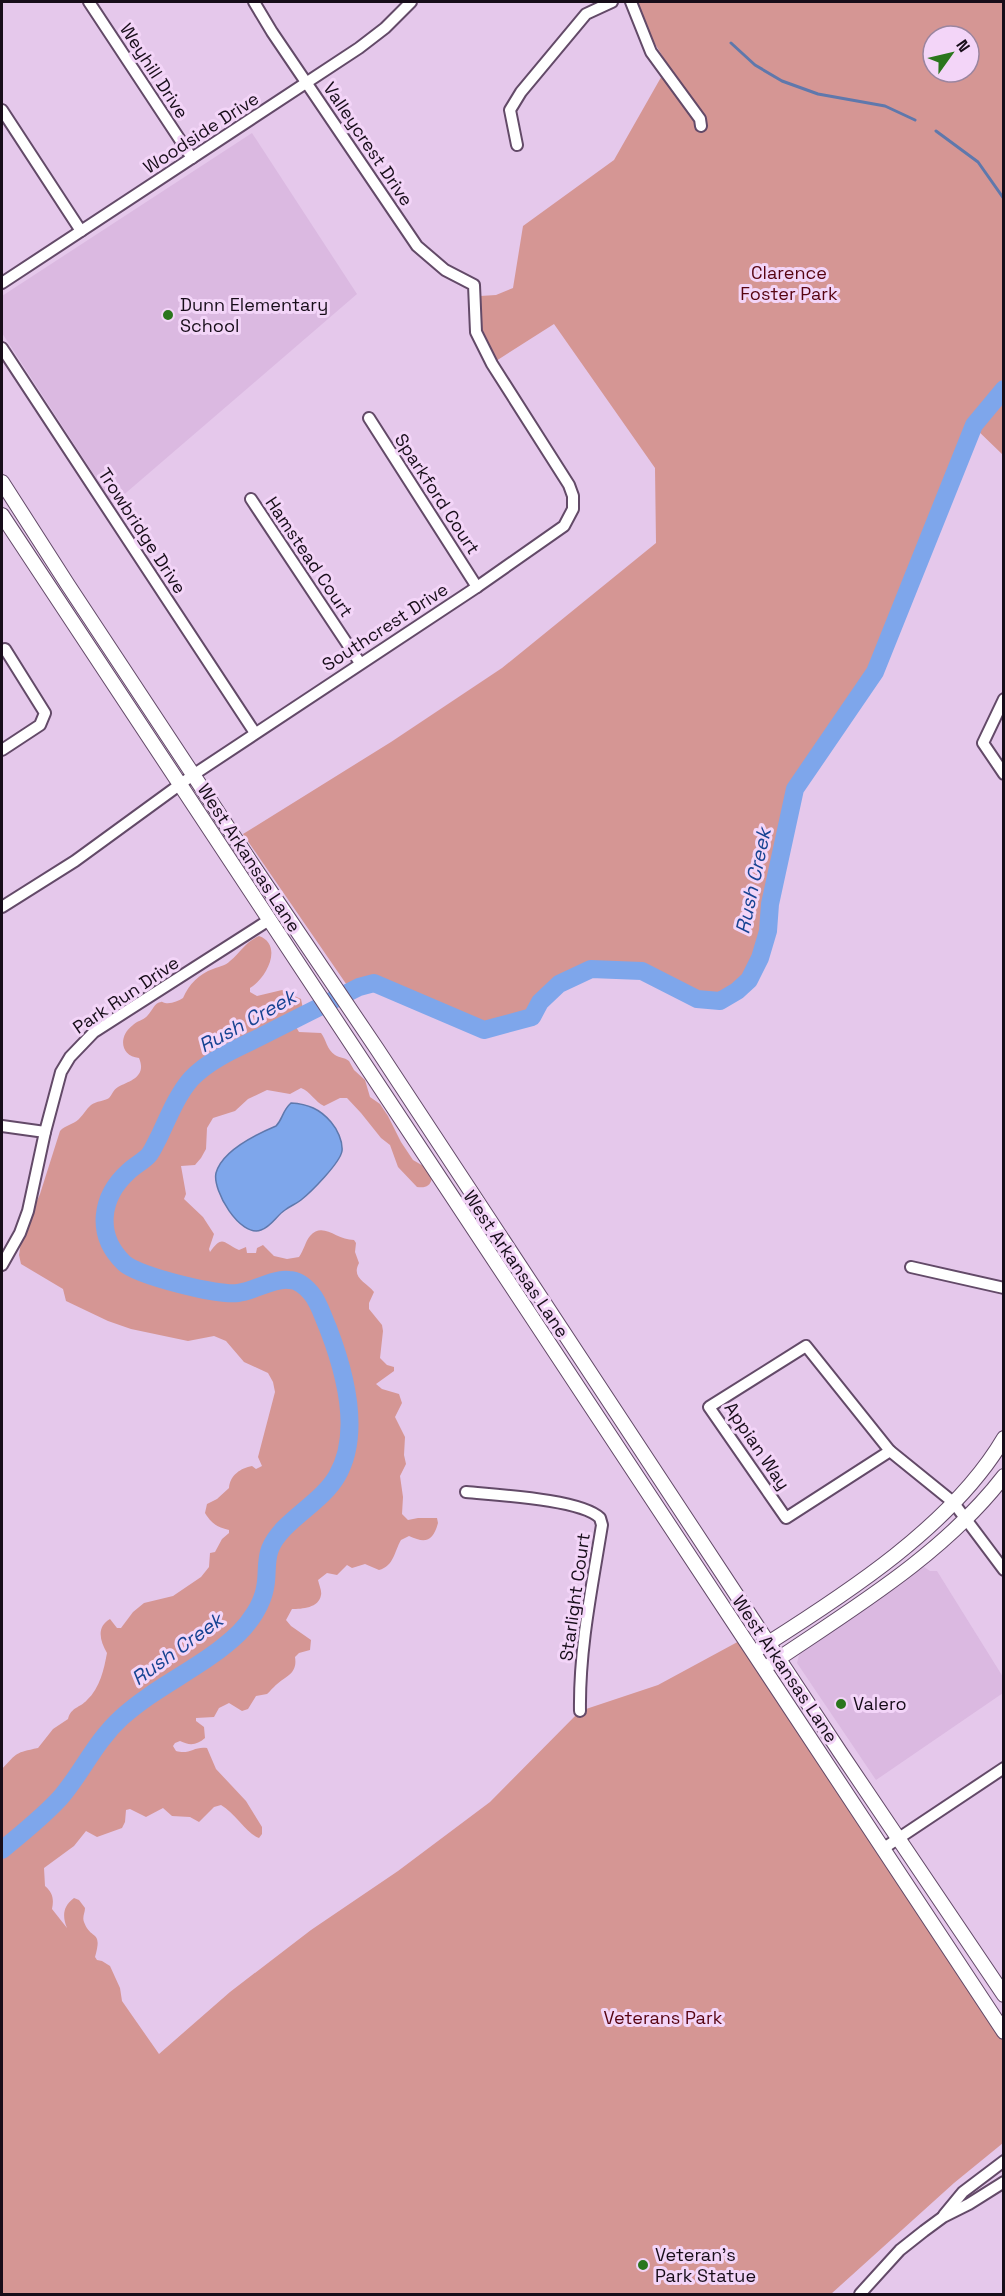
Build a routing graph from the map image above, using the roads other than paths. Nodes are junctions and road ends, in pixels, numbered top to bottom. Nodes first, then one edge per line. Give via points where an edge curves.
1 (89, 2) edge
2 (254, 2) edge
3 (411, 2) edge
4 (612, 2) edge
5 (631, 2) edge
6 (306, 83) junction
7 (2, 110) edge
8 (701, 126) dead end
9 (517, 145) dead end
10 (192, 158) junction
11 (81, 231) junction
12 (2, 283) edge
13 (474, 285) joint
14 (2, 348) edge
15 (369, 418) dead end
16 (2, 482) edge
17 (251, 499) dead end
18 (2, 515) edge
19 (477, 587) junction
20 (5, 649) dead end
21 (360, 663) junction
22 (1004, 699) edge
23 (255, 733) junction
24 (2, 750) edge
25 (1004, 774) edge
26 (193, 775) junction
27 (179, 785) junction
28 (2, 907) edge
29 (269, 920) junction
30 (2, 1126) edge
31 (45, 1132) junction
32 (2, 1265) edge
33 (911, 1267) dead end
34 (1004, 1288) edge
35 (1004, 1438) edge
36 (890, 1451) junction
37 (1004, 1476) edge
38 (466, 1492) dead end
39 (953, 1502) junction
40 (965, 1519) junction
41 (1004, 1570) edge
42 (770, 1642) junction
43 (753, 1653) junction
44 (779, 1658) junction
45 (762, 1669) junction
46 (580, 1711) dead end
47 (1004, 1768) edge
48 (898, 1838) junction
49 (884, 1848) junction
50 (1004, 1995) edge
51 (1004, 2032) edge
52 (1004, 2161) edge
53 (1004, 2182) edge
54 (943, 2217) junction
55 (860, 2295) edge

1 - 10 street, Weyhill Drive
2 - 6 street, Valleycrest Drive
3 - 6 street, Woodside Drive via 367,41
4 - 9 street via 586,14 521,92 510,110
5 - 8 street via 651,52 700,119
6 - 10 street, Woodside Drive
6 - 13 street, Valleycrest Drive via 417,246 445,270
7 - 11 street
10 - 11 street, Woodside Drive
11 - 12 street, Woodside Drive
13 - 19 street, Southcrest Drive via 476,332 573,496 573,509 564,526
14 - 23 street, Trowbridge Drive
15 - 19 street, Sparkford Court
16 - 26 main road, West Arkansas Lane
17 - 21 street, Hamstead Court
18 - 27 main road, West Arkansas Lane
19 - 21 street, Southcrest Drive
20 - 24 street via 43,709 44,719
21 - 23 street, Southcrest Drive
22 - 25 street via 983,743
23 - 26 street, Southcrest Drive
26 - 27 street, Southcrest Drive
26 - 42 main road, West Arkansas Lane
27 - 28 street, Southcrest Drive via 75,861
27 - 29 main road, West Arkansas Lane
29 - 31 street, Park Run Drive via 83,1041 61,1072
29 - 43 main road, West Arkansas Lane
30 - 31 street
31 - 32 street, Park Run Drive via 28,1211
33 - 34 street
35 - 39 main road
36 - 36 street, Appian Way via 786,1518 709,1407 806,1346
36 - 39 street, Appian Way
37 - 40 main road
38 - 46 street, Starlight Court via 532,1498 589,1510 600,1518 579,1678
39 - 40 street, Appian Way
39 - 42 main road via 865,1577
40 - 41 street, Appian Way
40 - 44 main road via 927,1554
42 - 43 main road
42 - 44 main road, West Arkansas Lane
43 - 45 main road, West Arkansas Lane
44 - 45 main road
44 - 48 main road, West Arkansas Lane
45 - 49 main road, West Arkansas Lane
47 - 48 street
48 - 49 street
48 - 50 main road, West Arkansas Lane
49 - 51 main road, West Arkansas Lane
52 - 54 street via 963,2192
53 - 54 street
54 - 55 street via 900,2250

